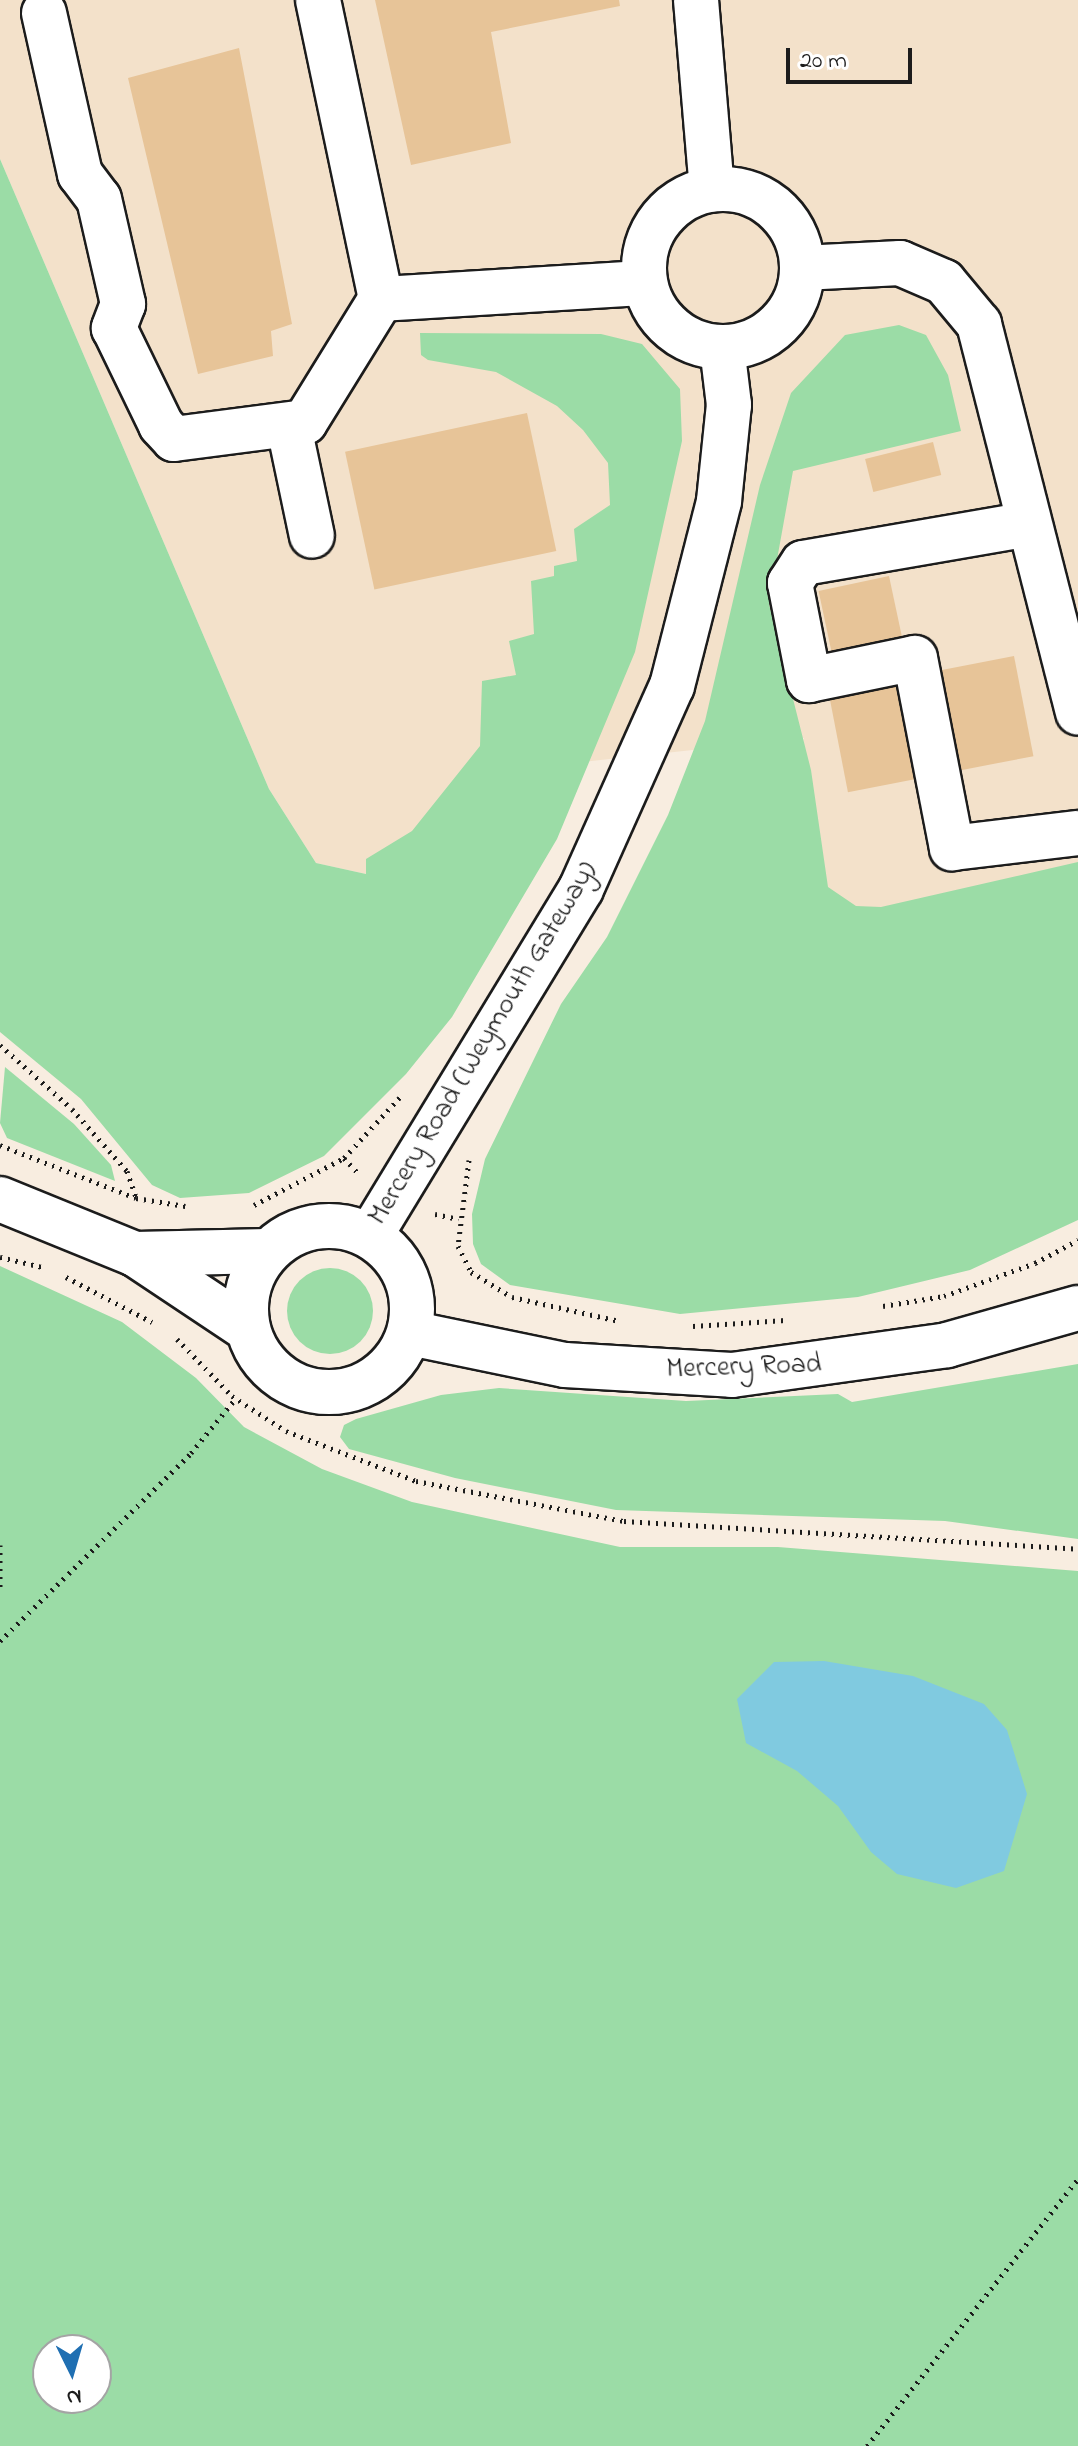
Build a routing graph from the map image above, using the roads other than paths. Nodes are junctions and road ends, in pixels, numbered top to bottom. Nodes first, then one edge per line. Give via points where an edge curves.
1 (318, 0) edge
2 (696, 0) edge
3 (44, 13) dead end
4 (712, 189) junction
5 (802, 268) junction
6 (645, 283) junction
7 (381, 299) junction
8 (722, 347) junction
9 (289, 427) junction
10 (1029, 524) junction
11 (312, 536) dead end
12 (1078, 713) edge
13 (1078, 833) edge
14 (0, 1199) edge
15 (370, 1236) junction
16 (268, 1251) junction
17 (135, 1254) junction
18 (1077, 1307) edge
19 (246, 1328) junction
20 (410, 1333) junction

1 - 7 street
2 - 4 street
3 - 9 street via 80,174 99,199 123,304 114,328 161,425 185,441
4 - 5 street via 749,193 771,205 799,244
4 - 6 street via 686,197 656,224 645,249
5 - 8 street via 799,291 773,329
5 - 10 street via 900,263 944,282 963,300 979,324 997,384
6 - 7 street
6 - 8 street via 666,324 689,340
7 - 9 street via 305,422
8 - 15 street, Mercery Road (Weymouth Gateway) via 729,405 719,501 672,686 581,889
9 - 11 street
10 - 12 street
10 - 13 street via 803,563 790,583 809,680 915,658 952,848
14 - 17 street
15 - 16 street via 317,1226
15 - 20 street via 392,1254 407,1277
16 - 17 street
16 - 19 street via 249,1287
17 - 19 street
18 - 20 street, Mercery Road via 947,1345 732,1375 565,1365
19 - 20 street via 275,1374 326,1393 378,1377

